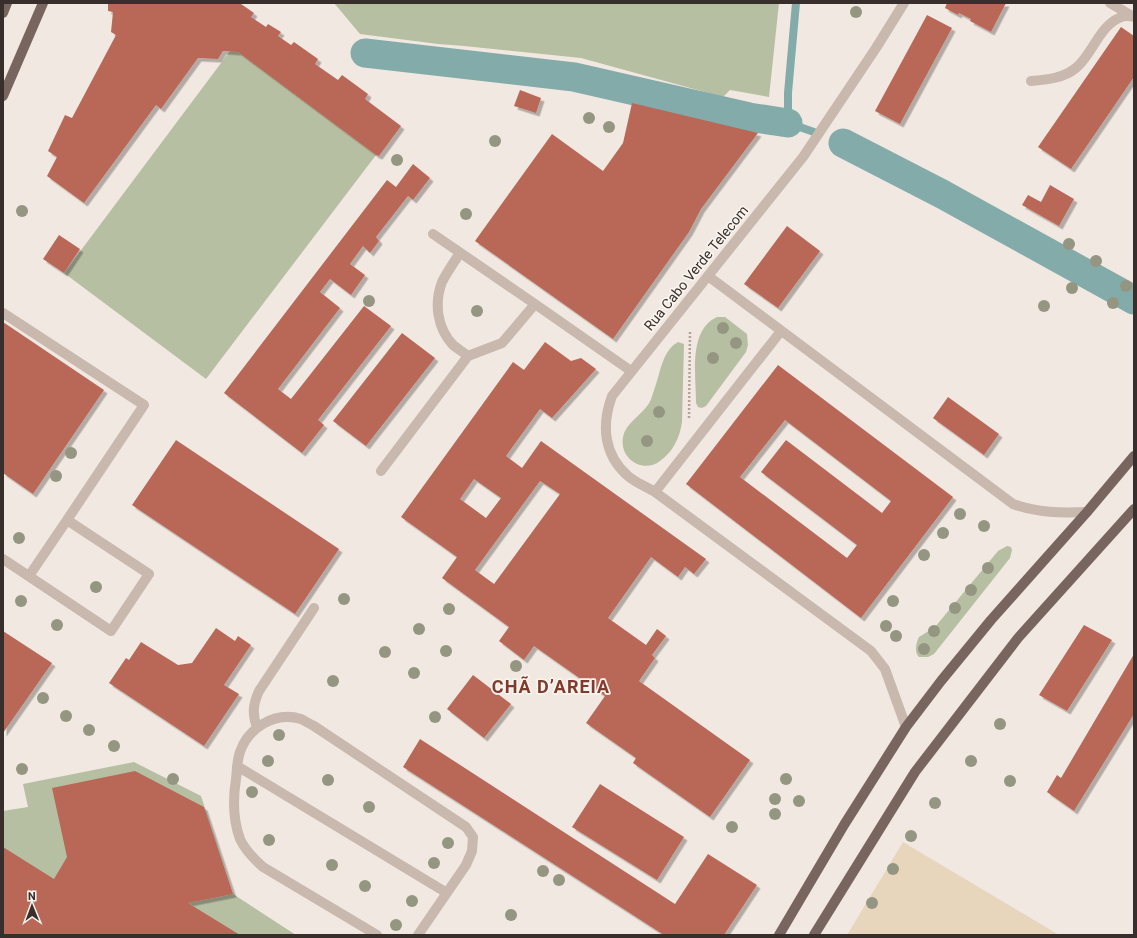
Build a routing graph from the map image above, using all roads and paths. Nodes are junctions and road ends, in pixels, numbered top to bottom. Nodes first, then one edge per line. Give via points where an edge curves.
1 (7, 3) edge
2 (43, 3) edge
3 (904, 3) edge
4 (1110, 3) edge
5 (3, 13) edge
6 (1134, 16) edge
7 (1031, 81) dead end
8 (3, 96) edge
9 (432, 234) dead end
10 (460, 253) junction
11 (708, 276) junction
12 (690, 298) junction
13 (535, 304) junction
14 (3, 313) edge
15 (781, 331) junction
16 (468, 356) junction
17 (631, 371) junction
18 (688, 451) junction
19 (1134, 456) edge
20 (381, 471) dead end
21 (656, 492) junction
22 (1134, 509) edge
23 (1088, 512) junction
24 (67, 520) junction
25 (3, 559) edge
26 (29, 576) junction
27 (314, 608) dead end
28 (258, 727) junction
29 (906, 727) junction
30 (237, 766) junction
31 (447, 893) junction
32 (377, 935) edge
33 (418, 935) edge
34 (779, 935) edge
35 (814, 935) edge

1 - 5 main road
2 - 8 main road
3 - 11 street, Rua Cabo Verde Telecom via 803,157
4 - 6 street
6 - 7 street via 1120,17 1111,23 1078,67 1046,80
9 - 10 street
10 - 13 street
10 - 16 street via 443,281 438,297 438,316 444,332 453,345
11 - 12 street, Rua Cabo Verde Telecom
11 - 15 street
12 - 17 street, Rua Cabo Verde Telecom
12 - 18 path
13 - 16 street via 502,343
13 - 17 street
14 - 24 street via 144,405
15 - 18 street
15 - 23 street via 1013,504 1052,513
16 - 20 street
17 - 21 street, Rua Cabo Verde Telecom via 612,396 605,423 606,437 610,452 618,466 629,477
18 - 21 street
19 - 23 main road
21 - 29 street via 871,650 885,669
22 - 35 main road via 1018,638 914,772
23 - 29 main road via 991,620
24 - 26 street
24 - 26 street via 149,574 111,631
25 - 26 street
27 - 28 street via 255,700 254,719
28 - 30 street via 247,737 239,752
28 - 31 street via 270,720 284,717 300,719 466,827 473,837 472,851 466,865
29 - 34 main road
30 - 31 street
30 - 32 street via 234,803 236,822 240,839 249,854 262,867
31 - 33 street

